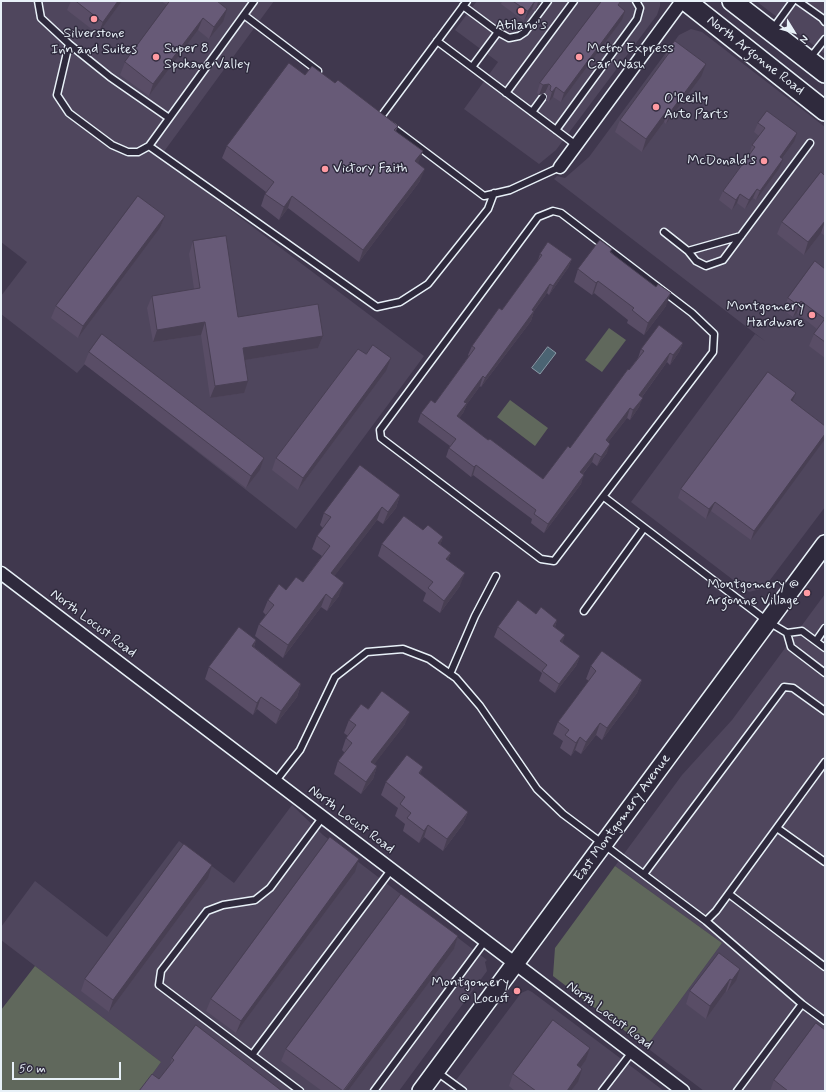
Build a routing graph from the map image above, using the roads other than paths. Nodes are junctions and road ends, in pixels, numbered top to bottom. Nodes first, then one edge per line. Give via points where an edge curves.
1 (38, 1) edge
2 (254, 1) edge
3 (548, 1) edge
4 (574, 1) edge
5 (636, 1) edge
6 (682, 1) edge
7 (686, 1) edge
8 (732, 1) edge
9 (794, 1) edge
10 (798, 1) edge
11 (465, 4) edge
12 (244, 15) junction
13 (825, 22) edge
14 (771, 31) junction
15 (498, 32) junction
16 (825, 39) edge
17 (437, 41) junction
18 (69, 44) junction
19 (809, 60) junction
20 (472, 67) junction
21 (321, 73) edge
22 (825, 73) edge
23 (506, 93) junction
24 (543, 97) edge
25 (825, 111) edge
26 (532, 112) junction
27 (374, 113) edge
28 (169, 118) junction
29 (380, 118) junction
30 (556, 130) junction
31 (810, 143) dead end
32 (576, 145) junction
33 (149, 146) junction
34 (560, 167) joint
35 (494, 193) junction
36 (664, 232) dead end
37 (742, 236) junction
38 (688, 252) junction
39 (604, 497) junction
40 (644, 528) junction
41 (825, 544) edge
42 (496, 576) dead end
43 (3, 579) edge
44 (584, 611) dead end
45 (767, 621) junction
46 (825, 628) edge
47 (787, 633) junction
48 (816, 641) junction
49 (825, 648) edge
50 (825, 673) edge
51 (450, 674) junction
52 (825, 711) edge
53 (825, 762) edge
54 (276, 782) junction
55 (322, 818) junction
56 (777, 828) junction
57 (604, 844) junction
58 (825, 862) edge
59 (391, 870) junction
60 (644, 874) junction
61 (729, 894) junction
62 (706, 921) junction
63 (485, 941) junction
64 (514, 964) junction
65 (825, 967) edge
66 (802, 1004) junction
67 (825, 1021) edge
68 (632, 1052) junction
69 (252, 1055) junction
70 (435, 1071) junction
71 (300, 1091) edge
72 (374, 1091) edge
73 (421, 1091) edge
74 (463, 1091) edge
75 (602, 1091) edge
76 (683, 1091) edge
77 (737, 1091) edge

1 - 18 lane via 41,18
2 - 12 lane
3 - 15 lane via 526,32 510,38
4 - 23 lane
5 - 30 lane via 640,8 637,19
6 - 32 street
7 - 25 main road, North Argonne Road
8 - 14 main road, North Argonne Road
9 - 14 lane
10 - 13 lane
11 - 15 lane
11 - 17 lane
12 - 21 lane
12 - 28 lane
14 - 19 main road, North Argonne Road
15 - 20 lane
16 - 19 lane
17 - 20 lane
17 - 29 lane
18 - 28 lane via 110,77
18 - 33 lane via 57,95 69,113 112,145 128,152 138,152
19 - 22 main road, North Argonne Road
20 - 23 lane
23 - 26 lane
24 - 26 lane
26 - 30 lane
27 - 29 lane
28 - 33 lane
29 - 35 lane via 484,196
30 - 32 lane
31 - 37 lane
32 - 34 street
33 - 35 lane via 377,307 400,302 428,284 488,209
34 - 35 lane via 510,190
36 - 38 lane
37 - 38 lane
37 - 38 lane via 723,260 706,266 696,261
39 - 39 lane via 713,352 714,334 692,313 567,218 553,211 538,218 380,430 381,438 541,559 554,561
39 - 40 lane
40 - 44 lane
40 - 45 lane
41 - 45 main road, East Montgomery Avenue
42 - 51 lane via 475,616
43 - 54 street, North Locust Road
45 - 47 lane
45 - 57 main road, East Montgomery Avenue
46 - 48 lane
47 - 48 lane via 802,631
47 - 50 lane via 791,647
48 - 49 lane
51 - 54 lane via 429,659 403,649 367,652 335,677 300,750
51 - 57 lane via 480,706 537,789 563,814
52 - 60 lane via 793,688 784,688
53 - 56 lane
54 - 55 street, North Locust Road
55 - 59 street, North Locust Road
55 - 69 lane via 270,888 254,900 207,911 161,972 159,985
56 - 58 lane
56 - 61 lane
57 - 60 lane
57 - 64 main road, East Montgomery Avenue
59 - 63 street, North Locust Road
59 - 69 lane
60 - 62 lane
61 - 62 lane
61 - 65 lane
62 - 66 lane
63 - 64 street, North Locust Road
63 - 72 lane
64 - 68 street, North Locust Road
64 - 70 main road, East Montgomery Avenue
66 - 67 lane
66 - 77 lane
68 - 75 lane
68 - 76 street, North Locust Road
69 - 71 lane
70 - 73 main road, East Montgomery Avenue
70 - 74 lane

